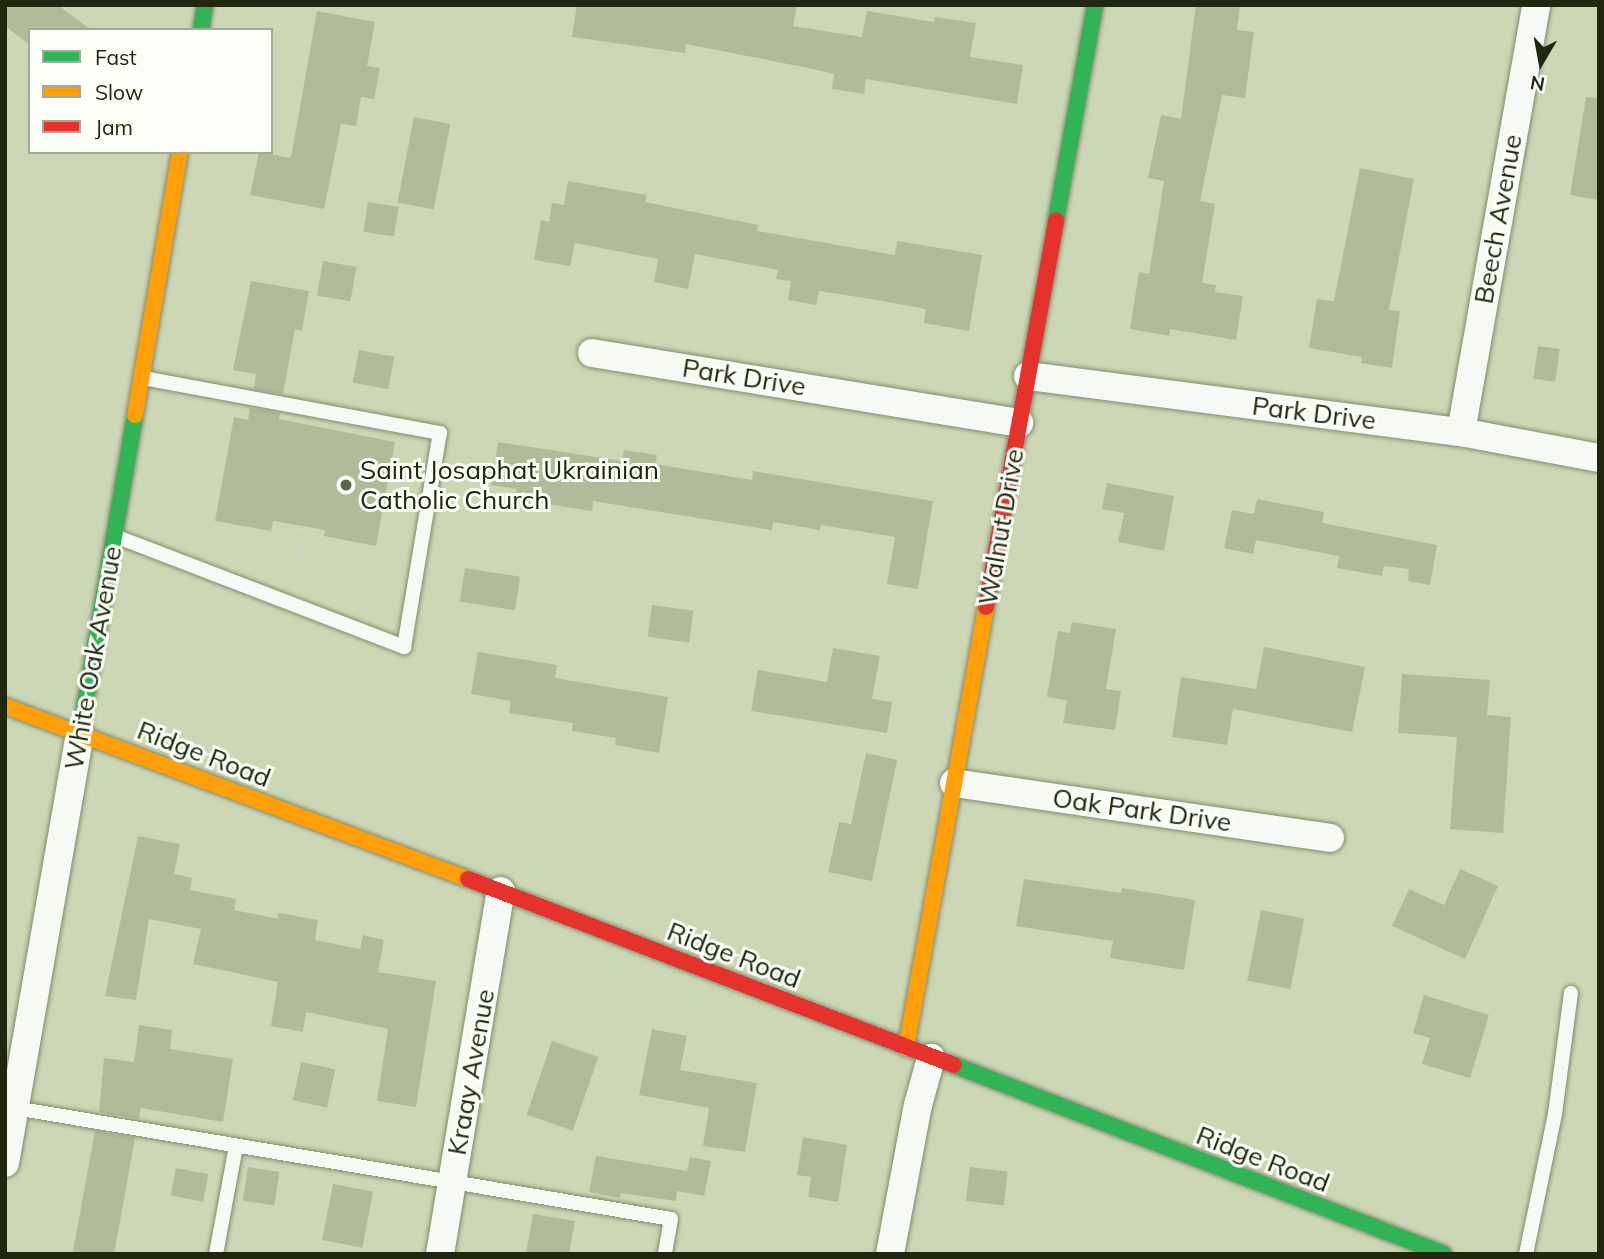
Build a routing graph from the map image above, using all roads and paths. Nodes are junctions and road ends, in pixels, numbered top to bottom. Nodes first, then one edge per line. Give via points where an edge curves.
1 (205, 5) edge
2 (1095, 5) edge
3 (1536, 5) edge
4 (201, 28) edge
5 (180, 154) edge
6 (592, 353) dead end
7 (1028, 376) junction
8 (141, 378) junction
9 (1020, 423) junction
10 (1461, 432) junction
11 (1599, 458) edge
12 (303, 526) dead end
13 (114, 535) junction
14 (293, 578) dead end
15 (5, 706) edge
16 (80, 734) junction
17 (954, 783) junction
18 (1330, 838) dead end
19 (501, 891) junction
20 (1571, 992) dead end
21 (919, 1053) junction
22 (13, 1098) edge
23 (236, 1146) junction
24 (5, 1163) edge
25 (452, 1182) junction
26 (1389, 1244) edge
27 (216, 1254) edge
28 (440, 1254) edge
29 (665, 1254) edge
30 (890, 1254) edge
31 (1444, 1254) edge
32 (1526, 1254) edge

1 - 4 street
2 - 7 street, Walnut Drive
3 - 10 street, Beech Avenue
5 - 8 street, White Oak Avenue
6 - 9 street, Park Drive
7 - 9 street, Walnut Drive
7 - 10 street, Park Drive
8 - 13 street, White Oak Avenue
8 - 13 lane via 440,433 404,647
9 - 17 street, Walnut Drive
10 - 11 street, Park Drive
12 - 14 path
13 - 16 street, White Oak Avenue
15 - 16 street, Ridge Road
16 - 19 street, Ridge Road
16 - 22 street, White Oak Avenue
17 - 18 street, Oak Park Drive
17 - 21 street, Walnut Drive
19 - 21 street, Ridge Road
19 - 25 street, Kraay Avenue
20 - 32 lane via 1555,1114
21 - 26 street, Ridge Road
21 - 30 street, Walnut Drive via 918,1105
22 - 23 lane
22 - 24 street, White Oak Avenue
23 - 25 lane
23 - 27 lane
25 - 28 street, Kraay Avenue
25 - 29 lane via 671,1219
26 - 31 street, Ridge Road

